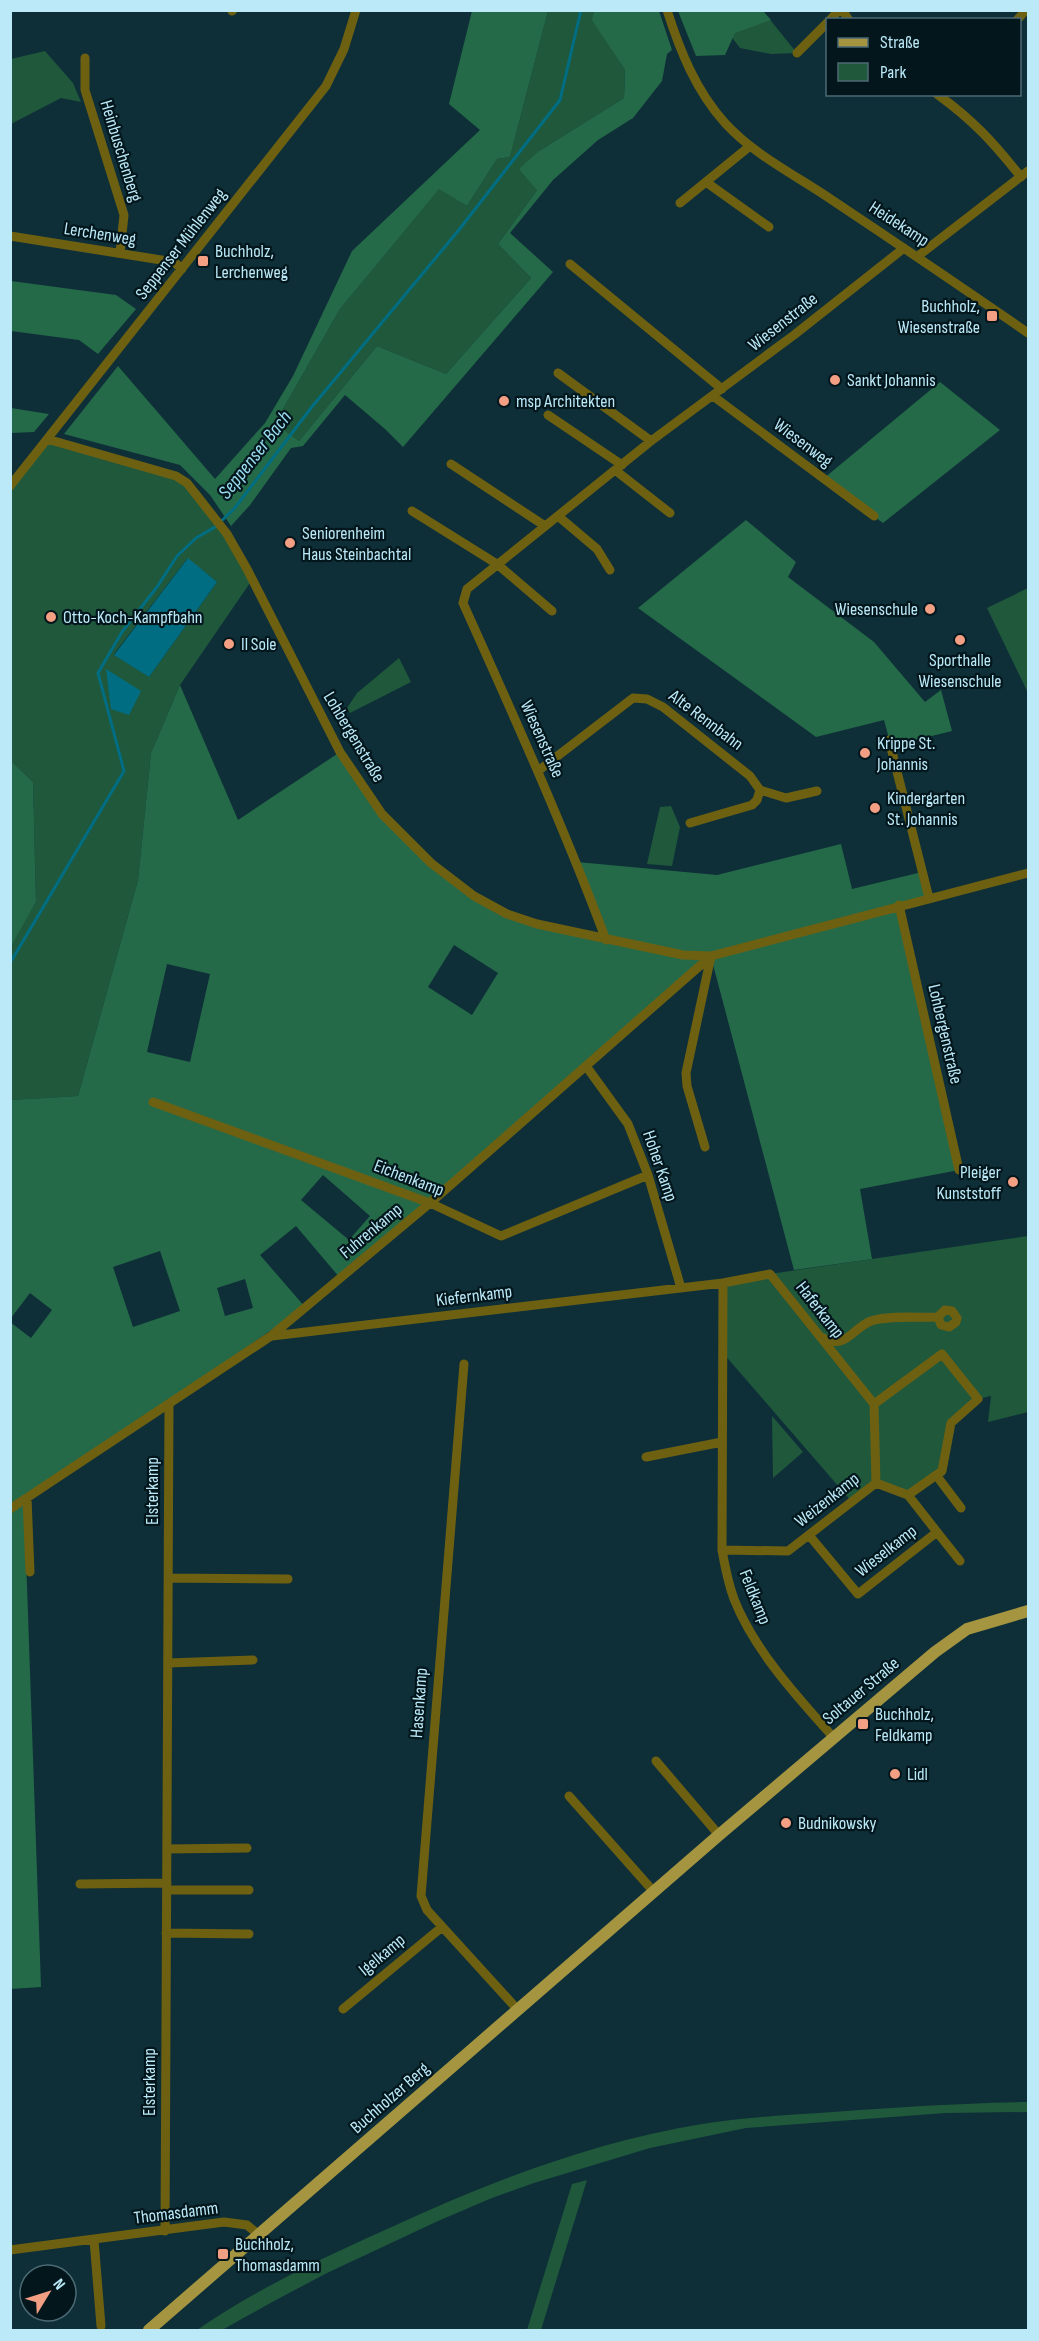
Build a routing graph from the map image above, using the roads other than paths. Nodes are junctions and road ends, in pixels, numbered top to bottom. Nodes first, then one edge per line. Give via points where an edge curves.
1 (356, 10) edge
2 (667, 10) edge
3 (826, 24) edge
4 (797, 53) dead end
5 (85, 58) dead end
6 (941, 96) edge
7 (750, 146) junction
8 (1025, 174) edge
9 (706, 182) junction
10 (681, 203) dead end
11 (769, 227) dead end
12 (10, 236) edge
13 (904, 248) junction
14 (120, 253) junction
15 (918, 256) junction
16 (570, 264) dead end
17 (182, 269) junction
18 (1029, 333) edge
19 (558, 373) dead end
20 (722, 389) junction
21 (713, 396) junction
22 (548, 414) dead end
23 (47, 439) junction
24 (651, 441) junction
25 (451, 464) dead end
26 (618, 467) junction
27 (10, 486) edge
28 (411, 511) dead end
29 (669, 513) dead end
30 (558, 516) junction
31 (874, 516) dead end
32 (545, 526) junction
33 (498, 564) junction
34 (610, 570) dead end
35 (552, 611) dead end
36 (889, 740) dead end
37 (538, 771) junction
38 (759, 790) junction
39 (817, 791) dead end
40 (690, 823) dead end
41 (1029, 873) edge
42 (929, 898) junction
43 (899, 905) junction
44 (606, 940) junction
45 (711, 956) junction
46 (586, 1066) junction
47 (153, 1102) dead end
48 (705, 1147) dead end
49 (959, 1170) dead end
50 (648, 1174) junction
51 (430, 1203) junction
52 (723, 1283) junction
53 (681, 1288) junction
54 (938, 1317) dead end
55 (271, 1336) junction
56 (819, 1336) junction
57 (464, 1364) dead end
58 (874, 1404) junction
59 (169, 1405) junction
60 (722, 1442) junction
61 (646, 1457) dead end
62 (936, 1475) junction
63 (876, 1484) junction
64 (908, 1495) junction
65 (27, 1498) junction
66 (961, 1508) dead end
67 (10, 1509) edge
68 (937, 1532) junction
69 (809, 1535) junction
70 (722, 1550) junction
71 (960, 1562) dead end
72 (30, 1572) dead end
73 (168, 1578) junction
74 (288, 1579) dead end
75 (1029, 1611) edge
76 (253, 1660) dead end
77 (168, 1663) junction
78 (834, 1738) junction
79 (656, 1761) dead end
80 (569, 1796) dead end
81 (732, 1825) joint
82 (720, 1835) junction
83 (247, 1848) dead end
84 (167, 1849) junction
85 (80, 1884) dead end
86 (167, 1886) junction
87 (249, 1890) dead end
88 (654, 1892) junction
89 (442, 1927) junction
90 (166, 1933) junction
91 (249, 1934) dead end
92 (343, 2009) dead end
93 (518, 2010) junction
94 (165, 2231) junction
95 (259, 2235) junction
96 (94, 2240) junction
97 (10, 2250) edge
98 (101, 2326) dead end
99 (149, 2331) edge

1 - 17 street, Seppenser Mühlenweg via 344,49 326,86
2 - 7 street, Heidekamp via 678,45 699,88
3 - 4 street
5 - 14 street, Heinbuschenberg via 85,90 124,215
6 - 8 street via 966,115
7 - 9 street
7 - 13 street, Heidekamp
8 - 15 street
9 - 10 street
9 - 11 street
12 - 14 street, Lerchenweg
13 - 15 street, Heidekamp
13 - 20 street, Wiesenstraße
14 - 17 street, Lerchenweg via 174,262
15 - 18 street, Heidekamp
16 - 20 street
17 - 23 street, Seppenser Mühlenweg
19 - 24 street
20 - 21 street, Wiesenstraße
21 - 24 street, Wiesenstraße
21 - 31 street, Wiesenweg
22 - 26 street
23 - 27 street, Seppenser Mühlenweg
23 - 44 street, Lohbergenstraße via 176,476 187,483 227,534 327,729 382,814 431,863 474,896 507,914
24 - 26 street, Wiesenstraße
25 - 32 street
26 - 29 street
26 - 30 street, Wiesenstraße
28 - 33 street
30 - 32 street, Wiesenstraße
30 - 34 street via 597,549
32 - 33 street, Wiesenstraße
33 - 35 street
33 - 37 street, Wiesenstraße via 466,589 463,603
36 - 42 street
37 - 38 street, Alte Rennbahn via 633,698 647,699 663,706 718,749 750,776
37 - 44 street, Wiesenstraße
38 - 39 street via 786,798
38 - 40 street via 752,805
41 - 42 street, Lohbergenstraße
42 - 43 street, Lohbergenstraße
43 - 45 street, Lohbergenstraße
43 - 49 street, Lohbergenstraße
44 - 45 street, Lohbergenstraße via 683,955
45 - 46 street, Fuhrenkamp
45 - 48 street via 686,1073
46 - 50 street, Hoher Kamp via 628,1124
46 - 51 street, Fuhrenkamp
47 - 51 street, Eichenkamp
50 - 51 street, Eichenkamp via 501,1236
50 - 53 street, Hoher Kamp
51 - 55 street, Fuhrenkamp
52 - 53 street
52 - 56 street, Haferkamp via 770,1274
52 - 60 street, Feldkamp
53 - 55 street, Kiefernkamp
54 - 56 street via 876,1320 834,1342
55 - 59 street, Fuhrenkamp
56 - 58 street, Haferkamp
57 - 89 street, Hasenkamp via 421,1896
58 - 62 street via 942,1354 978,1399 951,1423 942,1471
58 - 63 street, Weizenkamp
59 - 65 street, Fuhrenkamp
59 - 73 street, Elsterkamp
60 - 61 street
60 - 70 street, Feldkamp
62 - 64 street
62 - 66 street
63 - 64 street
63 - 69 street, Weizenkamp
64 - 68 street, Wieselkamp
65 - 67 street, Fuhrenkamp
65 - 72 street
68 - 69 street, Wieselkamp via 858,1594
68 - 71 street, Wieselkamp
69 - 70 street, Weizenkamp via 788,1551
70 - 78 street, Feldkamp via 734,1600 747,1626 767,1658
73 - 74 street
73 - 77 street, Elsterkamp
75 - 78 main road, Soltauer Straße via 979,1624 951,1639
76 - 77 street
77 - 84 street, Elsterkamp
78 - 81 main road, Soltauer Straße
79 - 82 street
80 - 88 street
81 - 82 main road, Buchholzer Berg
82 - 88 main road, Buchholzer Berg
83 - 84 street
84 - 86 street, Elsterkamp
85 - 86 street
86 - 87 street
86 - 90 street, Elsterkamp
88 - 93 main road, Buchholzer Berg
89 - 92 street, Igelkamp
89 - 93 street, Hasenkamp
90 - 91 street
90 - 94 street, Elsterkamp
93 - 95 main road, Buchholzer Berg
94 - 95 street, Thomasdamm via 224,2222 247,2225
94 - 96 street, Thomasdamm
95 - 99 main road, Buchholzer Berg
96 - 97 street, Thomasdamm
96 - 98 street

